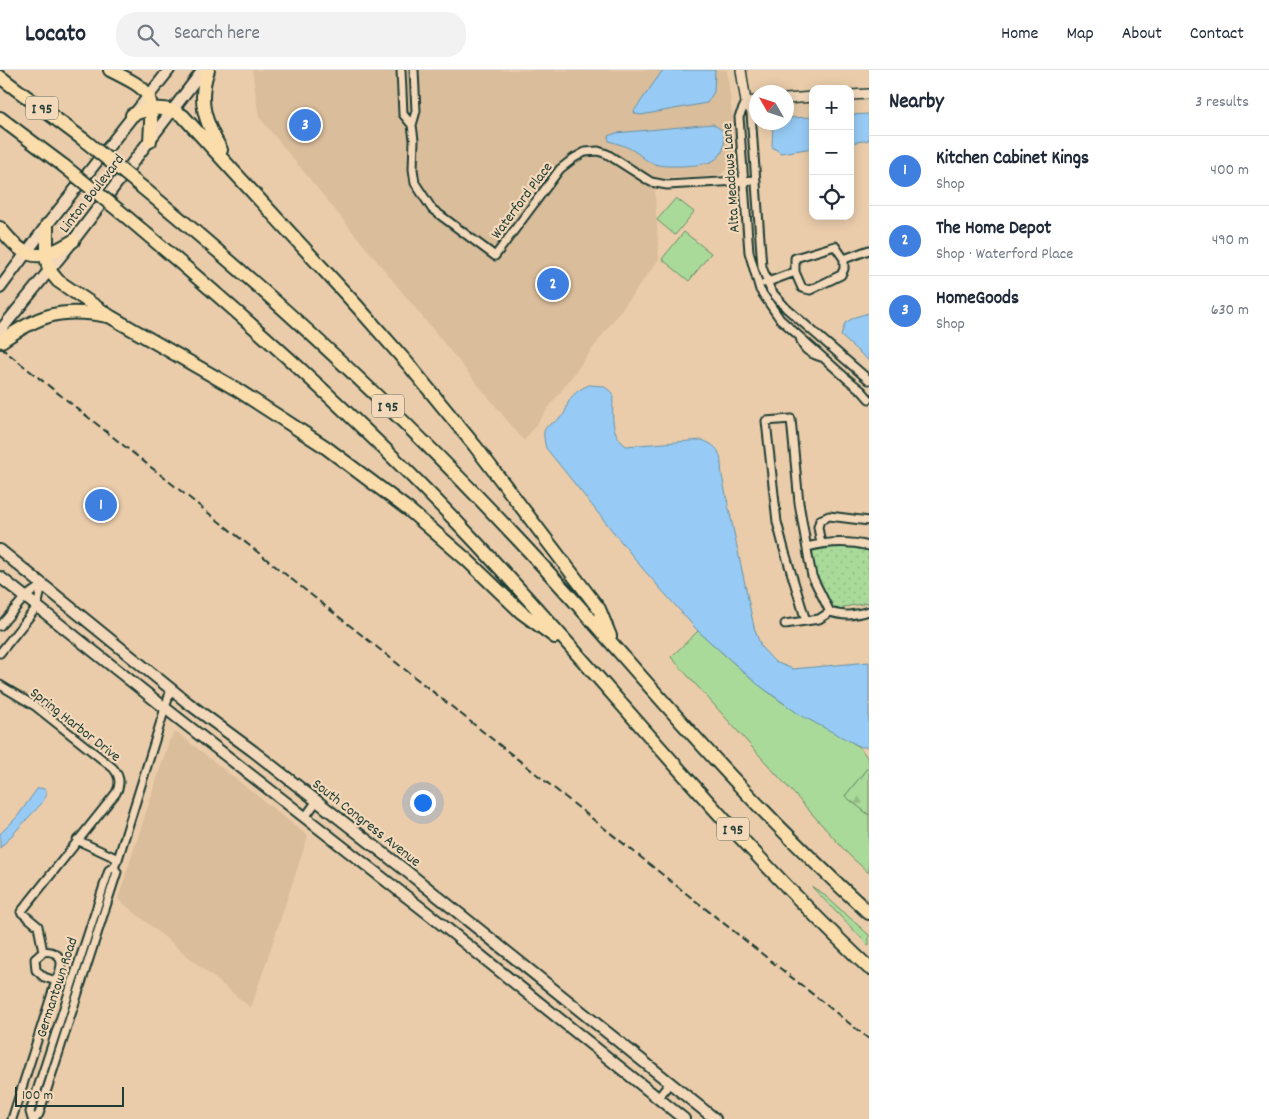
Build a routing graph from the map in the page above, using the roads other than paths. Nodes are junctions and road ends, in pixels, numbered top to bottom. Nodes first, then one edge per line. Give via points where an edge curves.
1 (110, 70) edge
2 (169, 70) edge
3 (203, 70) edge
4 (208, 70) edge
5 (401, 70) edge
6 (414, 70) edge
7 (741, 70) edge
8 (0, 77) edge
9 (869, 94) edge
10 (854, 95) edge
11 (149, 96) junction
12 (809, 98) edge
13 (794, 99) edge
14 (746, 102) junction
15 (749, 102) edge
16 (152, 109) junction
17 (173, 111) junction
18 (132, 116) junction
19 (0, 118) edge
20 (412, 125) junction
21 (150, 141) junction
22 (234, 171) junction
23 (756, 180) junction
24 (744, 181) junction
25 (47, 225) junction
26 (0, 228) edge
27 (73, 241) junction
28 (869, 250) edge
29 (26, 253) junction
30 (46, 254) junction
31 (844, 259) junction
32 (49, 270) junction
33 (795, 272) junction
34 (768, 281) junction
35 (759, 286) junction
36 (0, 288) edge
37 (111, 317) junction
38 (808, 327) junction
39 (0, 331) edge
40 (800, 336) junction
41 (0, 342) edge
42 (869, 380) edge
43 (869, 399) edge
44 (869, 521) edge
45 (820, 544) junction
46 (869, 546) edge
47 (807, 547) junction
48 (0, 550) edge
49 (0, 577) edge
50 (42, 585) junction
51 (24, 597) junction
52 (37, 606) junction
53 (869, 611) edge
54 (830, 612) junction
55 (806, 621) junction
56 (785, 624) dead end
57 (0, 626) edge
58 (614, 645) junction
59 (0, 653) edge
60 (578, 655) junction
61 (0, 685) edge
62 (171, 689) junction
63 (165, 708) junction
64 (316, 802) junction
65 (306, 816) junction
66 (77, 840) junction
67 (118, 859) junction
68 (114, 867) junction
69 (103, 888) junction
70 (869, 913) edge
71 (102, 922) junction
72 (43, 952) junction
73 (869, 968) edge
74 (56, 981) junction
75 (57, 1029) junction
76 (670, 1083) junction
77 (658, 1098) junction
78 (43, 1101) junction
79 (12, 1119) edge
80 (33, 1119) edge
81 (684, 1119) edge
82 (715, 1119) edge

1 - 11 highway via 136,84
2 - 11 main road, Linton Boulevard
3 - 17 main road, Linton Boulevard
4 - 22 highway via 202,94 204,112 214,138
5 - 20 street, Waterford Place via 403,114
6 - 20 street, Waterford Place via 416,111
7 - 14 street
8 - 58 highway, I 95, bridge via 143,188 291,315 398,415
9 - 10 street
11 - 16 highway
11 - 18 main road, Linton Boulevard
12 - 13 street
14 - 15 street
14 - 23 street, Alta Meadows Lane via 751,113
14 - 24 street, Alta Meadows Lane via 739,117
16 - 17 highway
16 - 18 highway
16 - 21 highway
17 - 21 main road, Linton Boulevard
17 - 22 highway via 183,116
18 - 25 main road, Linton Boulevard
19 - 60 highway, I 95, bridge via 123,214 240,314 363,428 470,536
20 - 24 street, Waterford Place via 415,182 423,196 432,209 496,256 560,169 585,152 607,154 651,182 667,185
21 - 27 main road, Linton Boulevard
22 - 58 highway via 459,425 599,609
23 - 24 street, Waterford Place
23 - 34 street, Alta Meadows Lane via 762,267
24 - 35 street, Alta Meadows Lane via 748,252
25 - 29 main road, Linton Boulevard
25 - 30 highway
26 - 29 highway via 17,248
27 - 30 highway
27 - 32 main road, Linton Boulevard
28 - 31 street
29 - 30 highway
29 - 36 main road, Linton Boulevard
30 - 32 highway
31 - 33 street via 836,246 795,258
31 - 33 street via 840,275 810,290 802,288
32 - 37 highway via 58,281
32 - 39 main road, Linton Boulevard
33 - 34 street
34 - 35 street
34 - 38 street, Alta Meadows Lane via 771,291
35 - 40 street, Alta Meadows Lane via 780,319
37 - 41 highway via 80,312 50,315 26,324
37 - 60 highway via 258,403 367,477 448,543 521,612
38 - 40 street
38 - 42 street, Alta Meadows Lane
40 - 43 street, Alta Meadows Lane via 801,345 806,350 824,358
44 - 45 street via 830,516 820,520
45 - 46 street
45 - 47 street
47 - 54 street via 812,576
47 - 55 street via 791,419 766,421 777,522
48 - 50 main road, South Congress Avenue
49 - 51 main road
50 - 51 street
50 - 52 street
50 - 62 main road, South Congress Avenue
51 - 52 main road
51 - 57 street
52 - 59 street
52 - 63 main road
53 - 54 street via 842,616
54 - 55 street via 819,619
55 - 56 street
58 - 70 highway, I 95 via 756,804
60 - 73 highway, I 95 via 745,843
61 - 66 street, Spring Harbor Drive via 35,706 117,772 119,788
62 - 63 street, Germantown Road
62 - 64 main road, South Congress Avenue
63 - 65 main road
63 - 67 street, Germantown Road
64 - 65 street
64 - 76 main road, South Congress Avenue
65 - 77 main road
66 - 67 street
66 - 72 street, Spring Harbor Drive via 21,912 38,926
67 - 68 street, Germantown Road
68 - 69 street, Germantown Road via 109,870
68 - 71 street, Germantown Road via 117,872
69 - 71 street via 104,895 96,919
69 - 75 street, Germantown Road
71 - 78 street, Germantown Road
72 - 74 street via 58,955 61,964
72 - 74 street via 36,959 36,970
74 - 79 street
75 - 78 street via 59,1032 40,1094
75 - 80 street, Germantown Road via 30,1112
76 - 77 street
76 - 82 main road, South Congress Avenue
77 - 81 main road
78 - 80 street, Germantown Road via 39,1114

